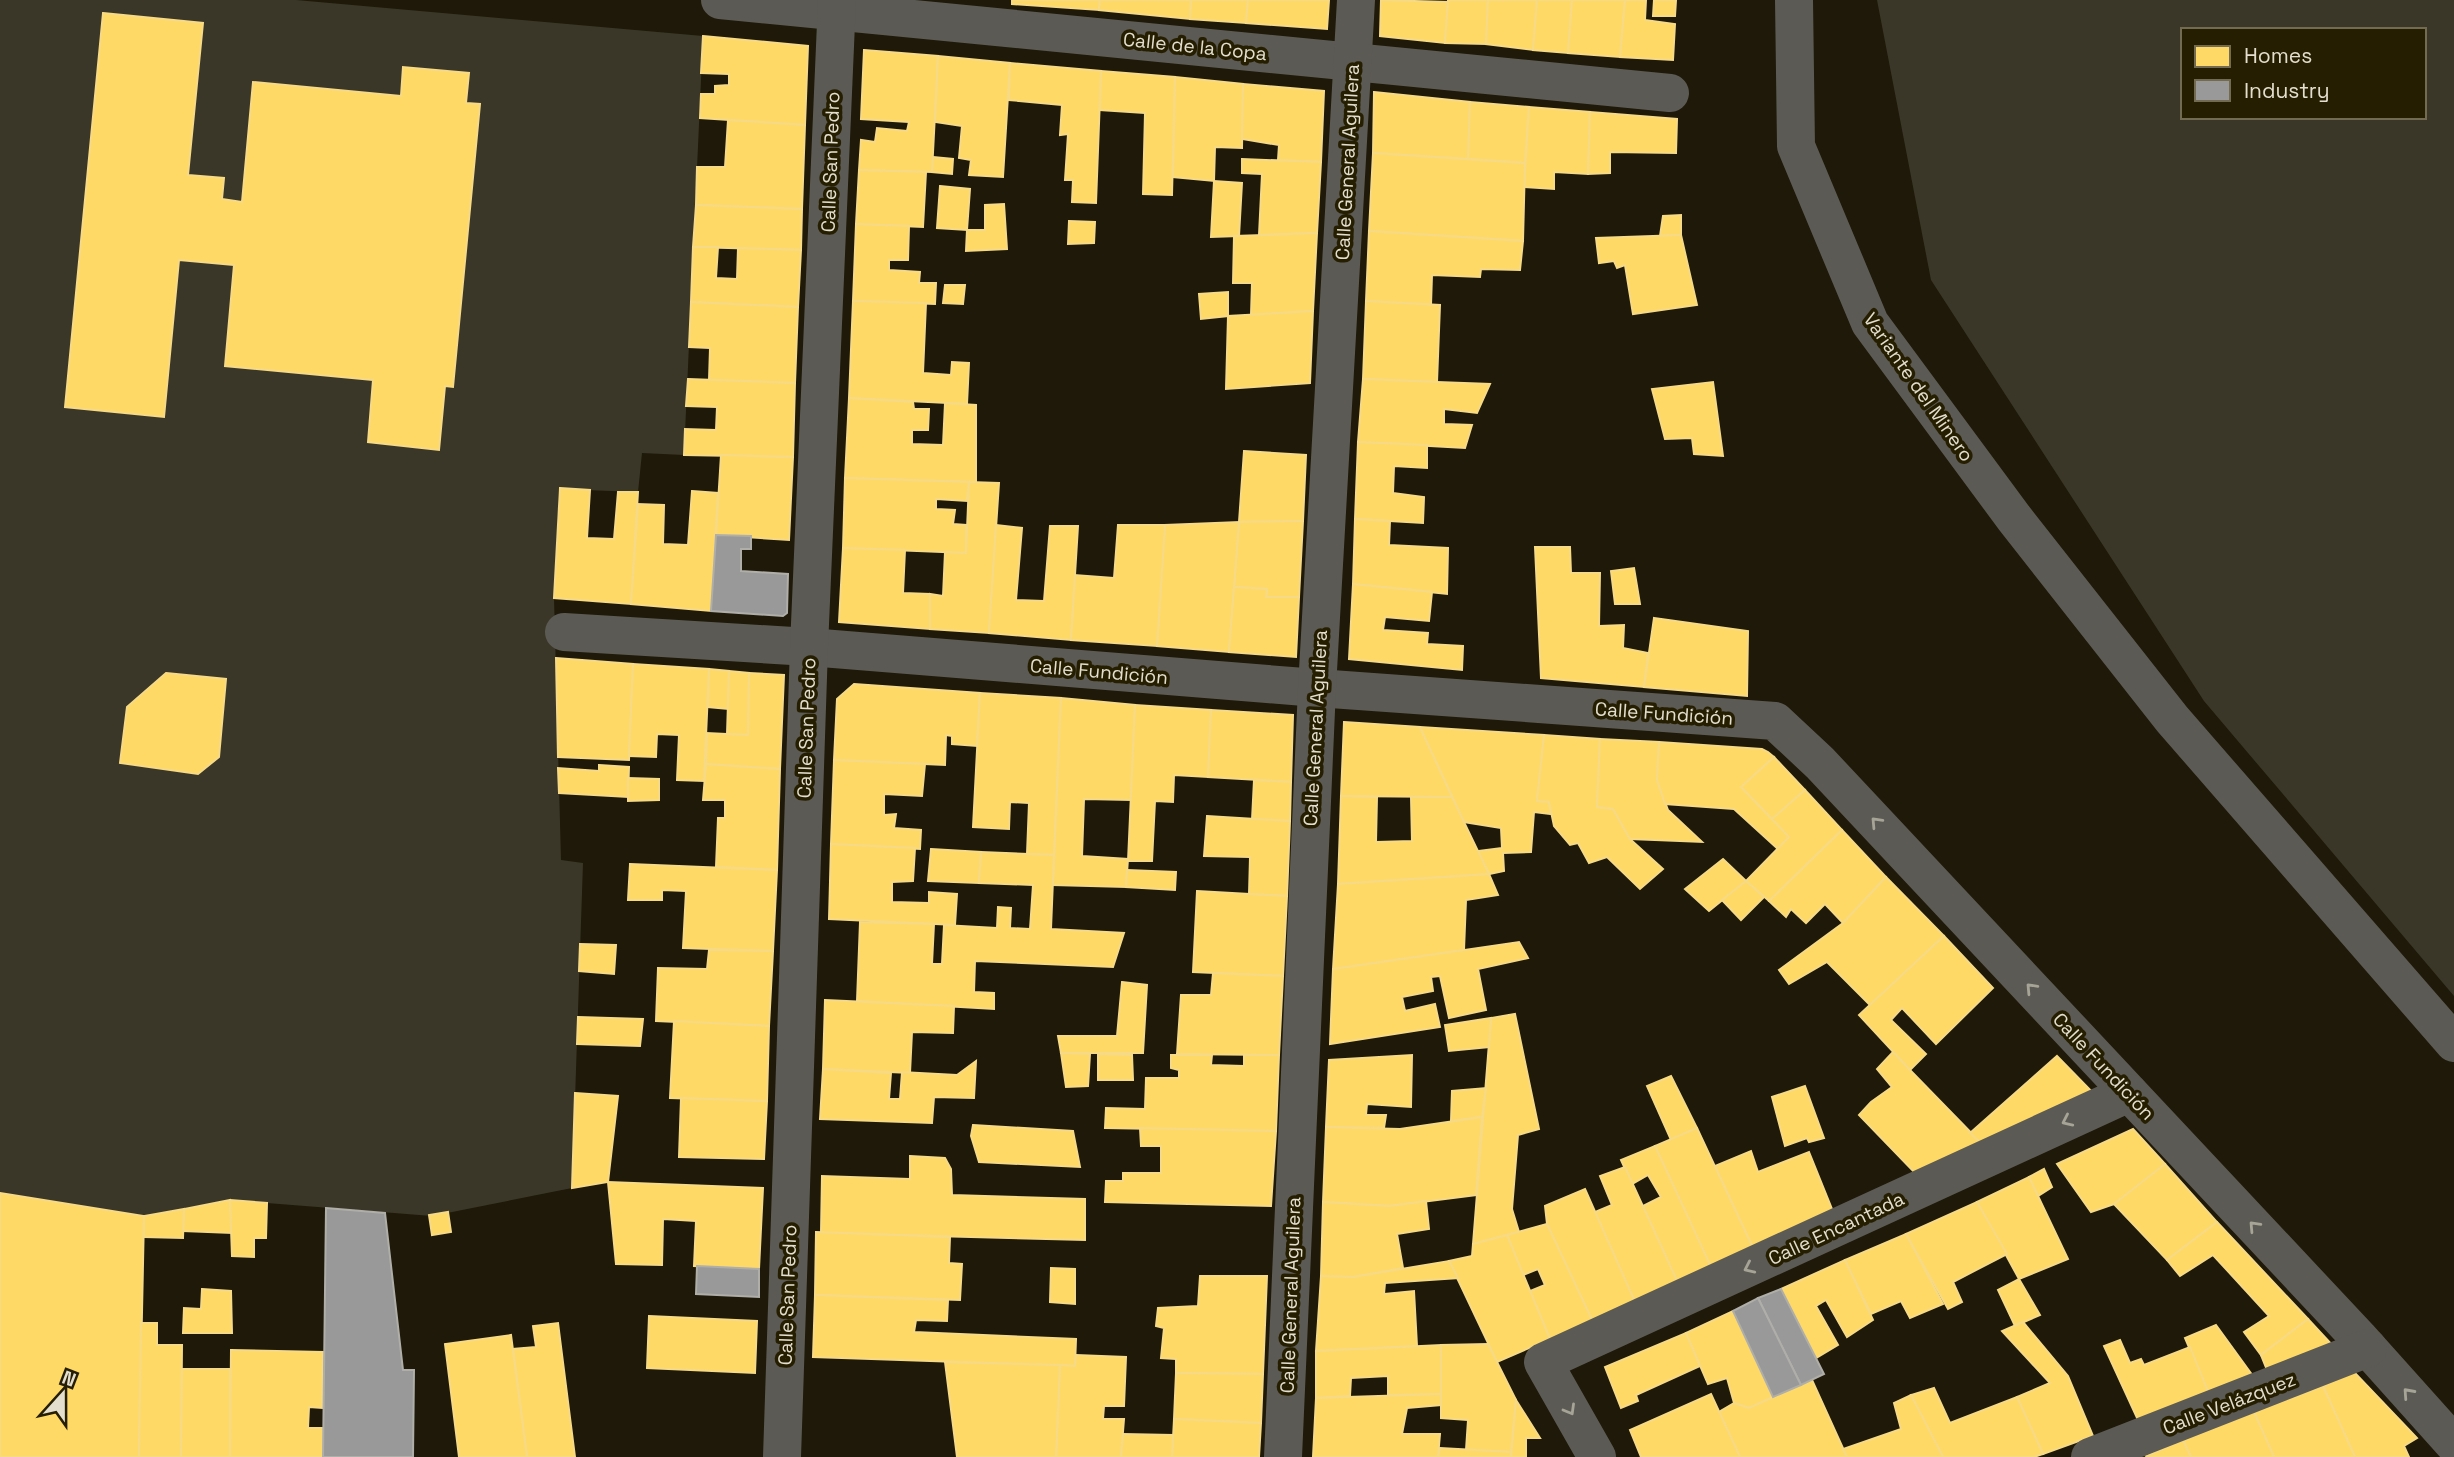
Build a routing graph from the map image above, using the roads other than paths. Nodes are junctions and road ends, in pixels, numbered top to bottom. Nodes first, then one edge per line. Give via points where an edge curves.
1 (720, 0) edge
2 (1356, 0) edge
3 (1794, 0) edge
4 (836, 6) edge
5 (1353, 62) junction
6 (1670, 93) dead end
7 (564, 632) dead end
8 (809, 648) junction
9 (1317, 688) junction
10 (2454, 1042) edge
11 (2129, 1093) junction
12 (2368, 1348) junction
13 (2454, 1444) edge
14 (782, 1457) edge
15 (1283, 1457) edge
16 (1597, 1457) edge
17 (2090, 1457) edge

1 - 4 street, Calle de la Copa
2 - 5 street, Calle General Aguilera
3 - 10 street, Variante del Minero via 1796,146 1870,323 2014,518 2172,719
4 - 5 street, Calle de la Copa
4 - 8 street, Calle San Pedro
5 - 6 street, Calle de la Copa
5 - 9 street, Calle General Aguilera
7 - 8 street, Calle Fundición
8 - 9 street, Calle Fundición
8 - 14 street, Calle San Pedro
11 -> 9 street, Calle Fundición via 1820,763 1775,721
9 - 15 street, Calle General Aguilera
12 -> 11 street, Calle Fundición
11 -> 16 street, Calle Encantada via 1543,1362
13 -> 12 street, Calle Fundición
12 - 17 street, Calle Velázquez

